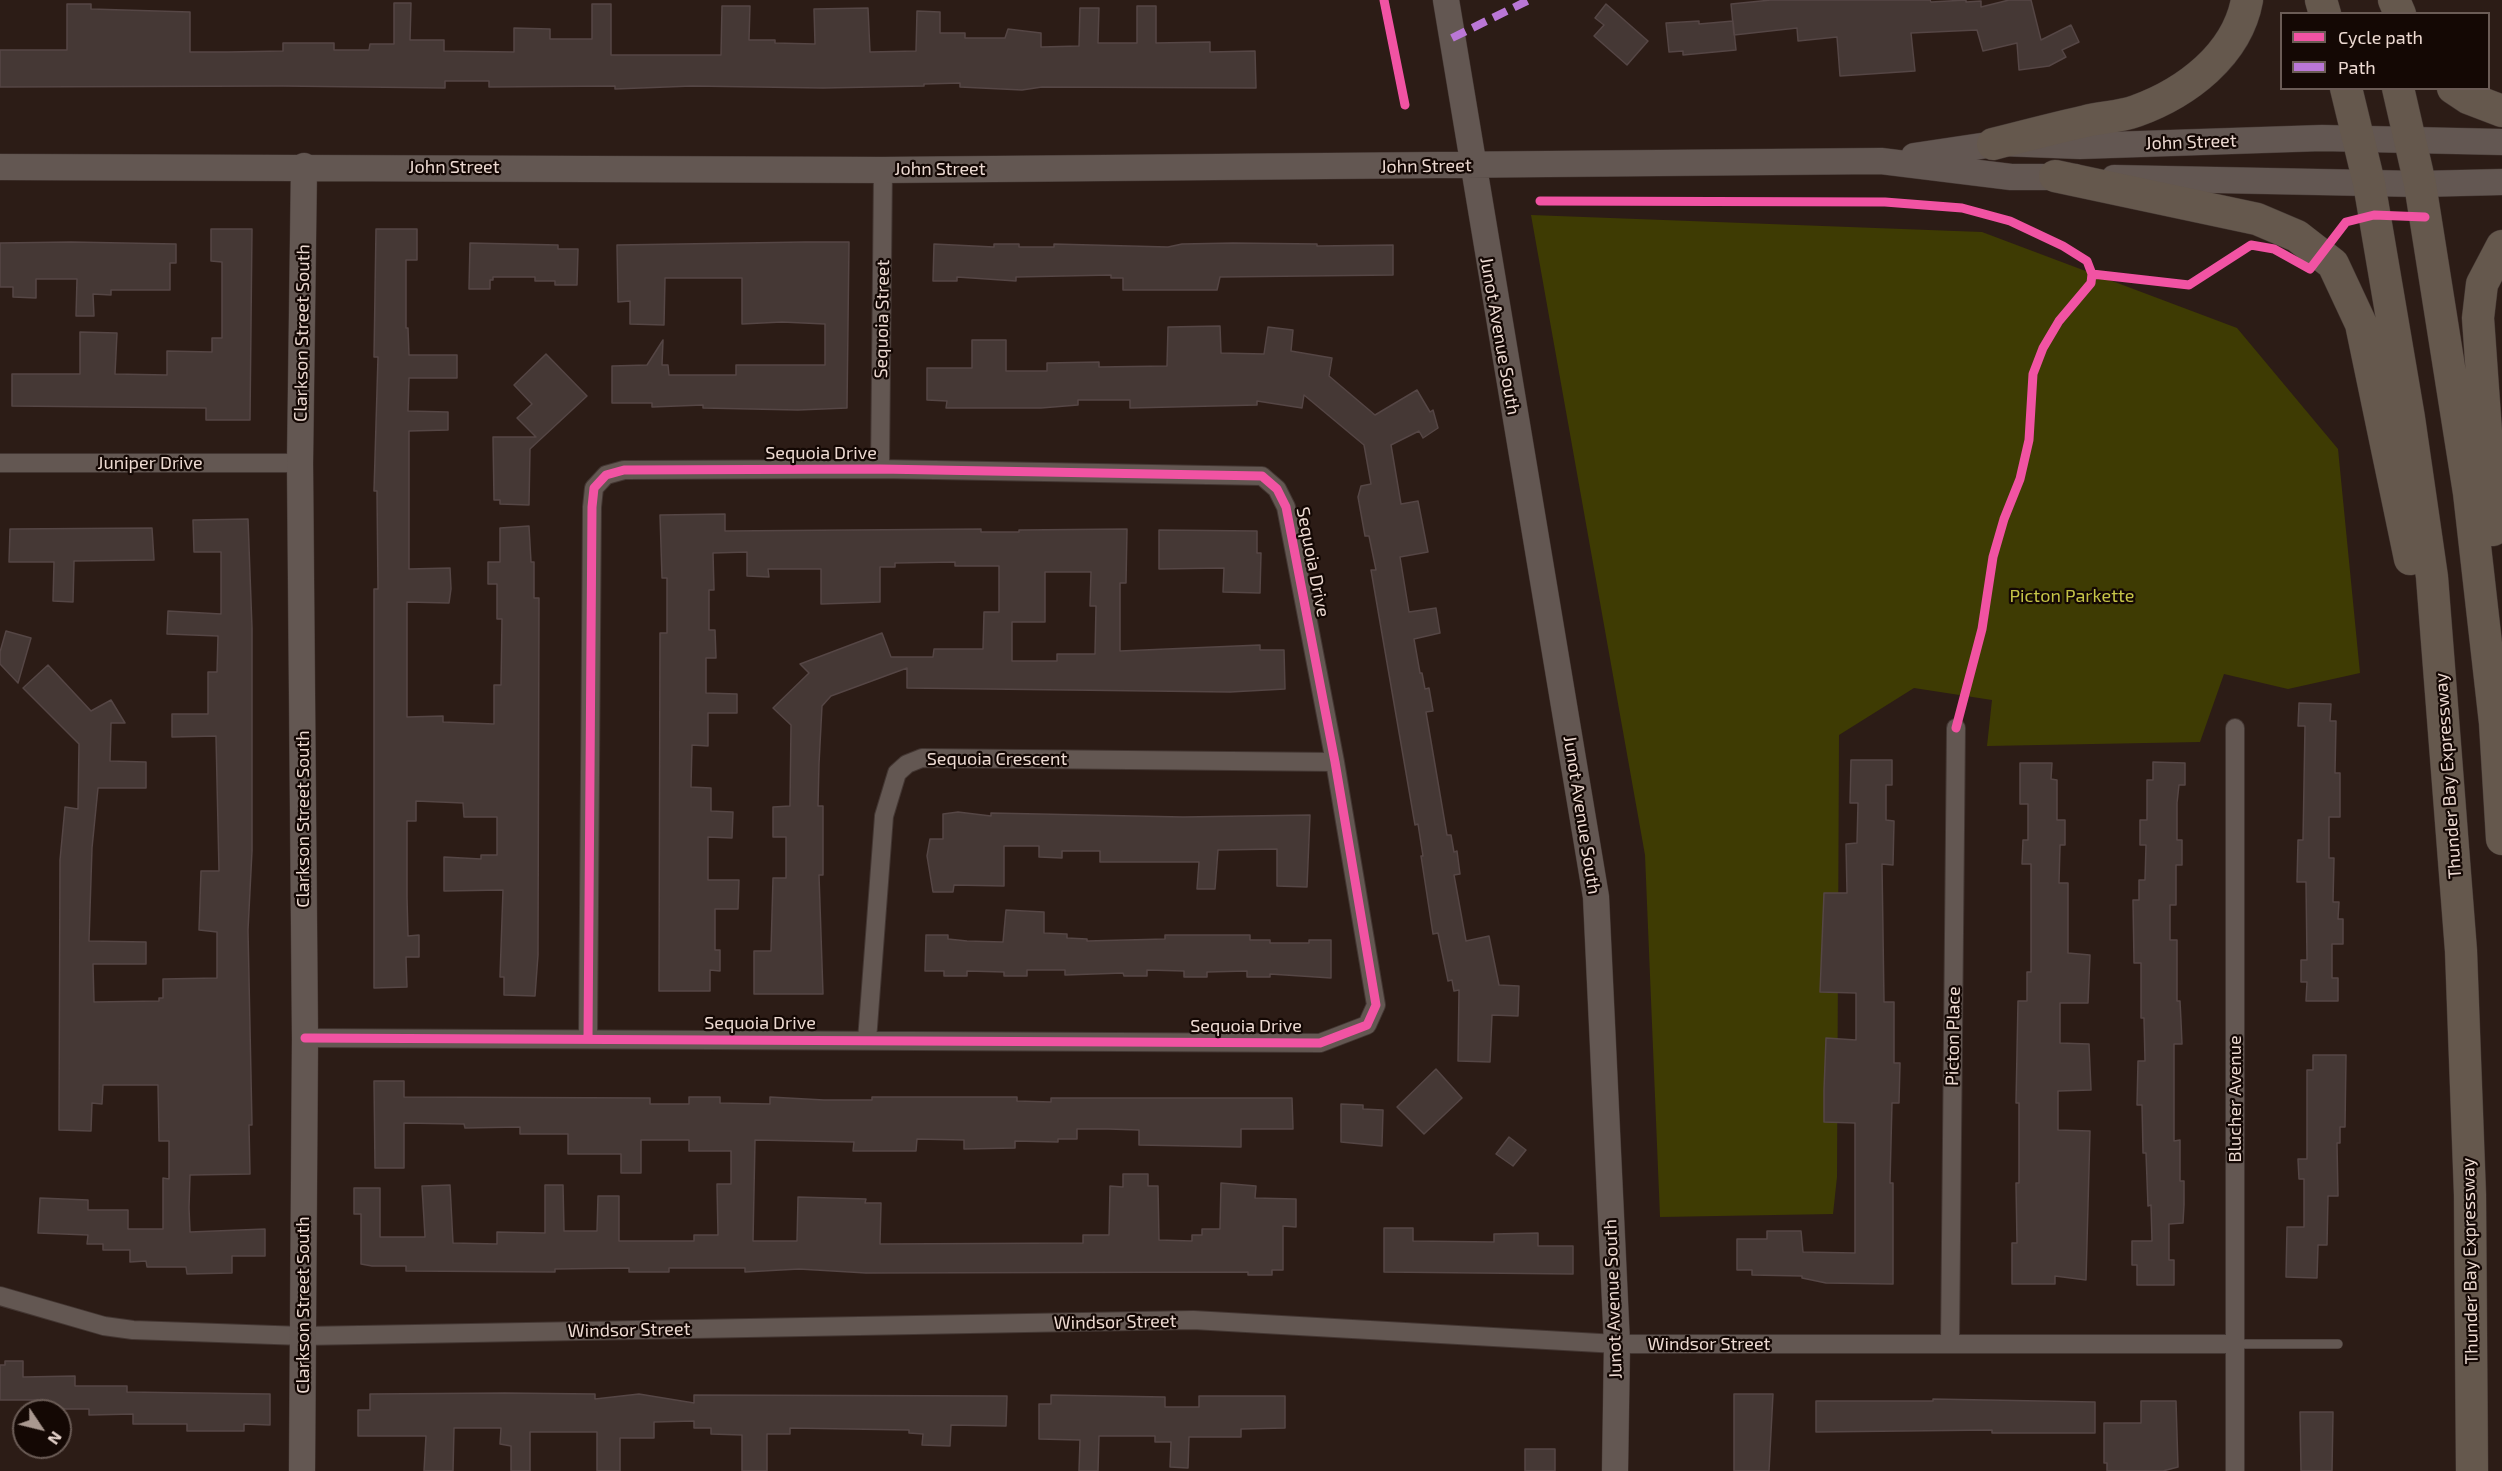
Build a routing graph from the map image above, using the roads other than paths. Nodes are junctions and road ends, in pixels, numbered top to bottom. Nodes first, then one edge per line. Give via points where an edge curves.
1 (1446, 0) edge
2 (2247, 0) edge
3 (2346, 90) edge
4 (2399, 90) edge
5 (2456, 90) edge
6 (2502, 111) edge
7 (2359, 140) junction
8 (2412, 141) junction
9 (2502, 142) edge
10 (1993, 144) junction
11 (1881, 161) junction
12 (304, 166) junction
13 (1472, 166) junction
14 (0, 167) edge
15 (883, 170) junction
16 (2055, 176) junction
17 (2502, 182) edge
18 (2369, 183) junction
19 (2420, 184) junction
20 (2502, 246) edge
21 (0, 463) edge
22 (300, 463) junction
23 (880, 469) junction
24 (2442, 692) junction
25 (2495, 723) junction
26 (1956, 728) dead end
27 (2235, 728) dead end
28 (1335, 762) junction
29 (2502, 839) edge
30 (305, 1038) junction
31 (588, 1039) junction
32 (867, 1040) junction
33 (0, 1296) edge
34 (303, 1336) junction
35 (1617, 1344) junction
36 (1950, 1344) junction
37 (2235, 1344) junction
38 (2338, 1344) dead end
39 (302, 1471) edge
40 (1615, 1471) edge
41 (2235, 1471) edge
42 (2472, 1471) edge

1 - 13 main road, Junot Avenue South
2 - 10 highway via 2228,44 2204,74 2177,93 2134,112
3 - 7 highway, Thunder Bay Expressway
4 - 8 highway
5 - 6 highway
7 - 8 main road, John Street
7 - 10 main road, John Street
7 - 18 highway, Thunder Bay Expressway
8 - 9 main road, John Street
8 - 19 highway
10 - 11 main road, John Street
11 - 13 main road, John Street
11 - 16 main road, John Street via 2011,177
12 - 14 main road, John Street
12 - 15 main road, John Street
12 - 22 main road, Clarkson Street South
13 - 15 main road, John Street
13 - 35 main road, Junot Avenue South via 1596,897
15 - 23 street, Sequoia Street
16 - 18 main road, John Street
16 - 24 highway via 2257,219 2297,236 2333,264 2361,324 2403,529
17 - 19 main road, John Street
18 - 19 main road, John Street
18 - 24 highway, Thunder Bay Expressway via 2432,577
19 - 25 highway via 2469,493
20 - 25 highway via 2482,284 2478,318 2492,509
21 - 22 street, Juniper Drive
22 - 30 main road, Clarkson Street South
23 - 28 street, Sequoia Drive via 1262,476 1277,489 1286,507
23 - 31 street, Sequoia Drive via 624,470 606,476 594,488
24 - 42 highway, Thunder Bay Expressway via 2461,951 2470,1195
25 - 29 highway
26 - 36 street, Picton Place
27 - 37 street, Blucher Avenue
28 - 32 street, Sequoia Crescent via 922,758 907,764 897,773 884,816
28 - 32 street, Sequoia Drive via 1376,1005 1367,1025 1320,1043
30 - 31 street, Sequoia Drive
30 - 34 main road, Clarkson Street South
31 - 32 street, Sequoia Drive
33 - 34 street, Windsor Street via 104,1326
34 - 35 street, Windsor Street via 1193,1320
34 - 39 main road, Clarkson Street South
35 - 36 street, Windsor Street
35 - 40 main road, Junot Avenue South
36 - 37 street, Windsor Street
37 - 38 lane
37 - 41 street, Blucher Avenue

